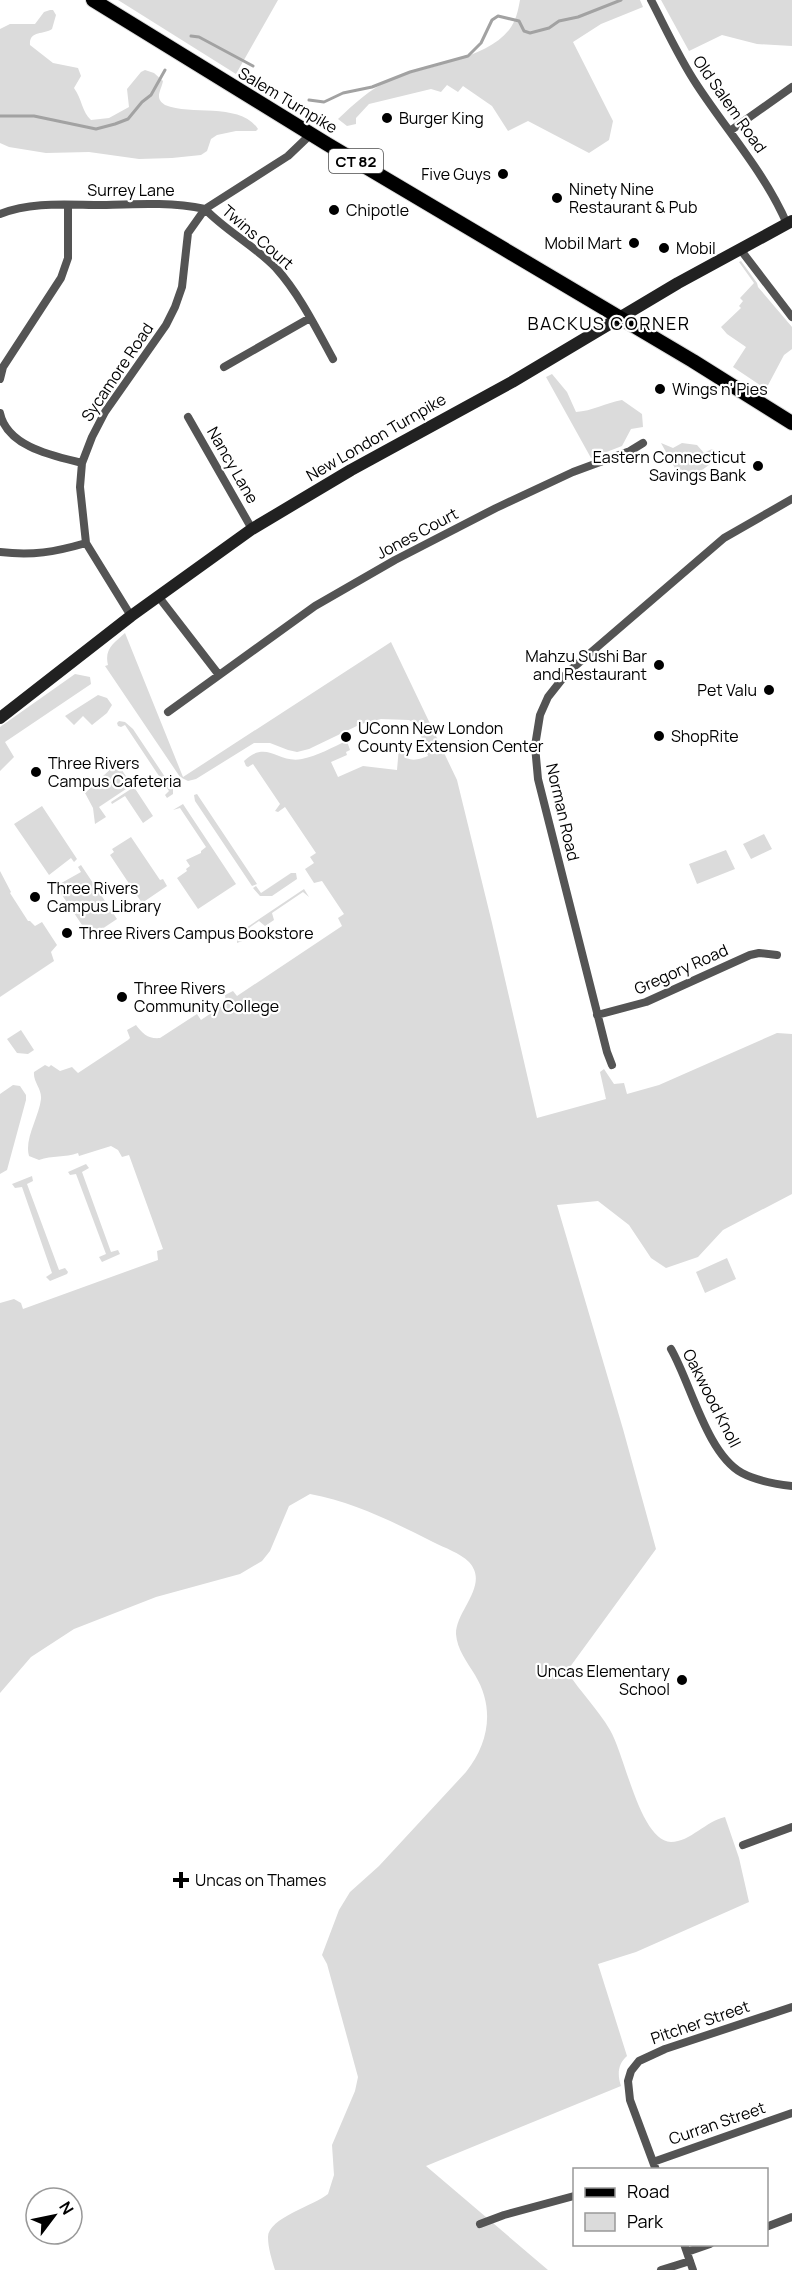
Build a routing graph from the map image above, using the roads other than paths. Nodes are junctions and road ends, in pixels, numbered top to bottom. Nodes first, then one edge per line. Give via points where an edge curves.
1 (93, 0) edge
2 (651, 0) edge
3 (792, 87) edge
4 (729, 131) junction
5 (311, 134) junction
6 (69, 205) junction
7 (205, 209) junction
8 (0, 214) edge
9 (789, 223) edge
10 (740, 249) junction
11 (792, 317) edge
12 (310, 318) junction
13 (622, 318) junction
14 (333, 359) dead end
15 (224, 367) dead end
16 (0, 379) edge
17 (0, 413) edge
18 (188, 417) dead end
19 (792, 423) edge
20 (643, 443) dead end
21 (82, 463) junction
22 (792, 499) edge
23 (252, 529) junction
24 (86, 543) junction
25 (0, 552) edge
26 (158, 596) junction
27 (131, 616) junction
28 (219, 675) junction
29 (168, 712) dead end
30 (0, 718) edge
31 (777, 955) dead end
32 (597, 1015) junction
33 (612, 1065) dead end
34 (670, 1349) dead end
35 (792, 1486) edge
36 (792, 1827) edge
37 (743, 1845) dead end
38 (792, 2007) edge
39 (792, 2113) edge
40 (654, 2165) edge
41 (573, 2196) edge
42 (792, 2217) edge
43 (480, 2224) dead end
44 (768, 2226) edge
45 (704, 2246) edge
46 (687, 2252) edge
47 (661, 2270) edge
48 (693, 2270) edge

1 - 5 main road, Salem Turnpike / CT 82
2 - 4 street, Old Salem Road via 682,61
3 - 4 street
4 - 9 street, Old Salem Road
5 - 7 street via 288,156
5 - 13 main road, Salem Turnpike / CT 82
6 - 7 street, Surrey Lane via 180,204
6 - 8 street, Surrey Lane via 10,209
6 - 16 street via 68,258 61,278 3,367
7 - 12 street, Twins Court via 275,267
7 - 21 street, Sycamore Road via 188,233 182,287 175,307 105,412
9 - 10 main road, New London Turnpike
10 - 11 street
10 - 13 main road, New London Turnpike
12 - 14 street, Twins Court
12 - 15 street
13 - 19 main road, CT 82
13 - 23 main road, New London Turnpike
17 - 21 street via 18,438 37,451
18 - 23 street, Nancy Lane
20 - 28 street, Jones Court via 573,472 395,560 315,606
21 - 24 street, Sycamore Road via 80,487
22 - 32 street, Norman Road via 716,545 571,668 542,709 535,746 538,779
23 - 26 main road, New London Turnpike
24 - 25 street via 26,555
24 - 27 street, Sycamore Road
26 - 27 main road, New London Turnpike
26 - 28 street
27 - 30 main road, New London Turnpike
28 - 29 street, Jones Court
31 - 32 street, Gregory Road via 750,955 646,1002
32 - 33 street, Norman Road
34 - 35 street, Oakwood Knoll via 721,1454 742,1473
36 - 37 street
38 - 40 street, Pitcher Street via 645,2057 636,2064 628,2078 630,2100
39 - 40 street, Curran Street
41 - 43 street
42 - 44 street
45 - 46 street
46 - 47 street
46 - 48 street

